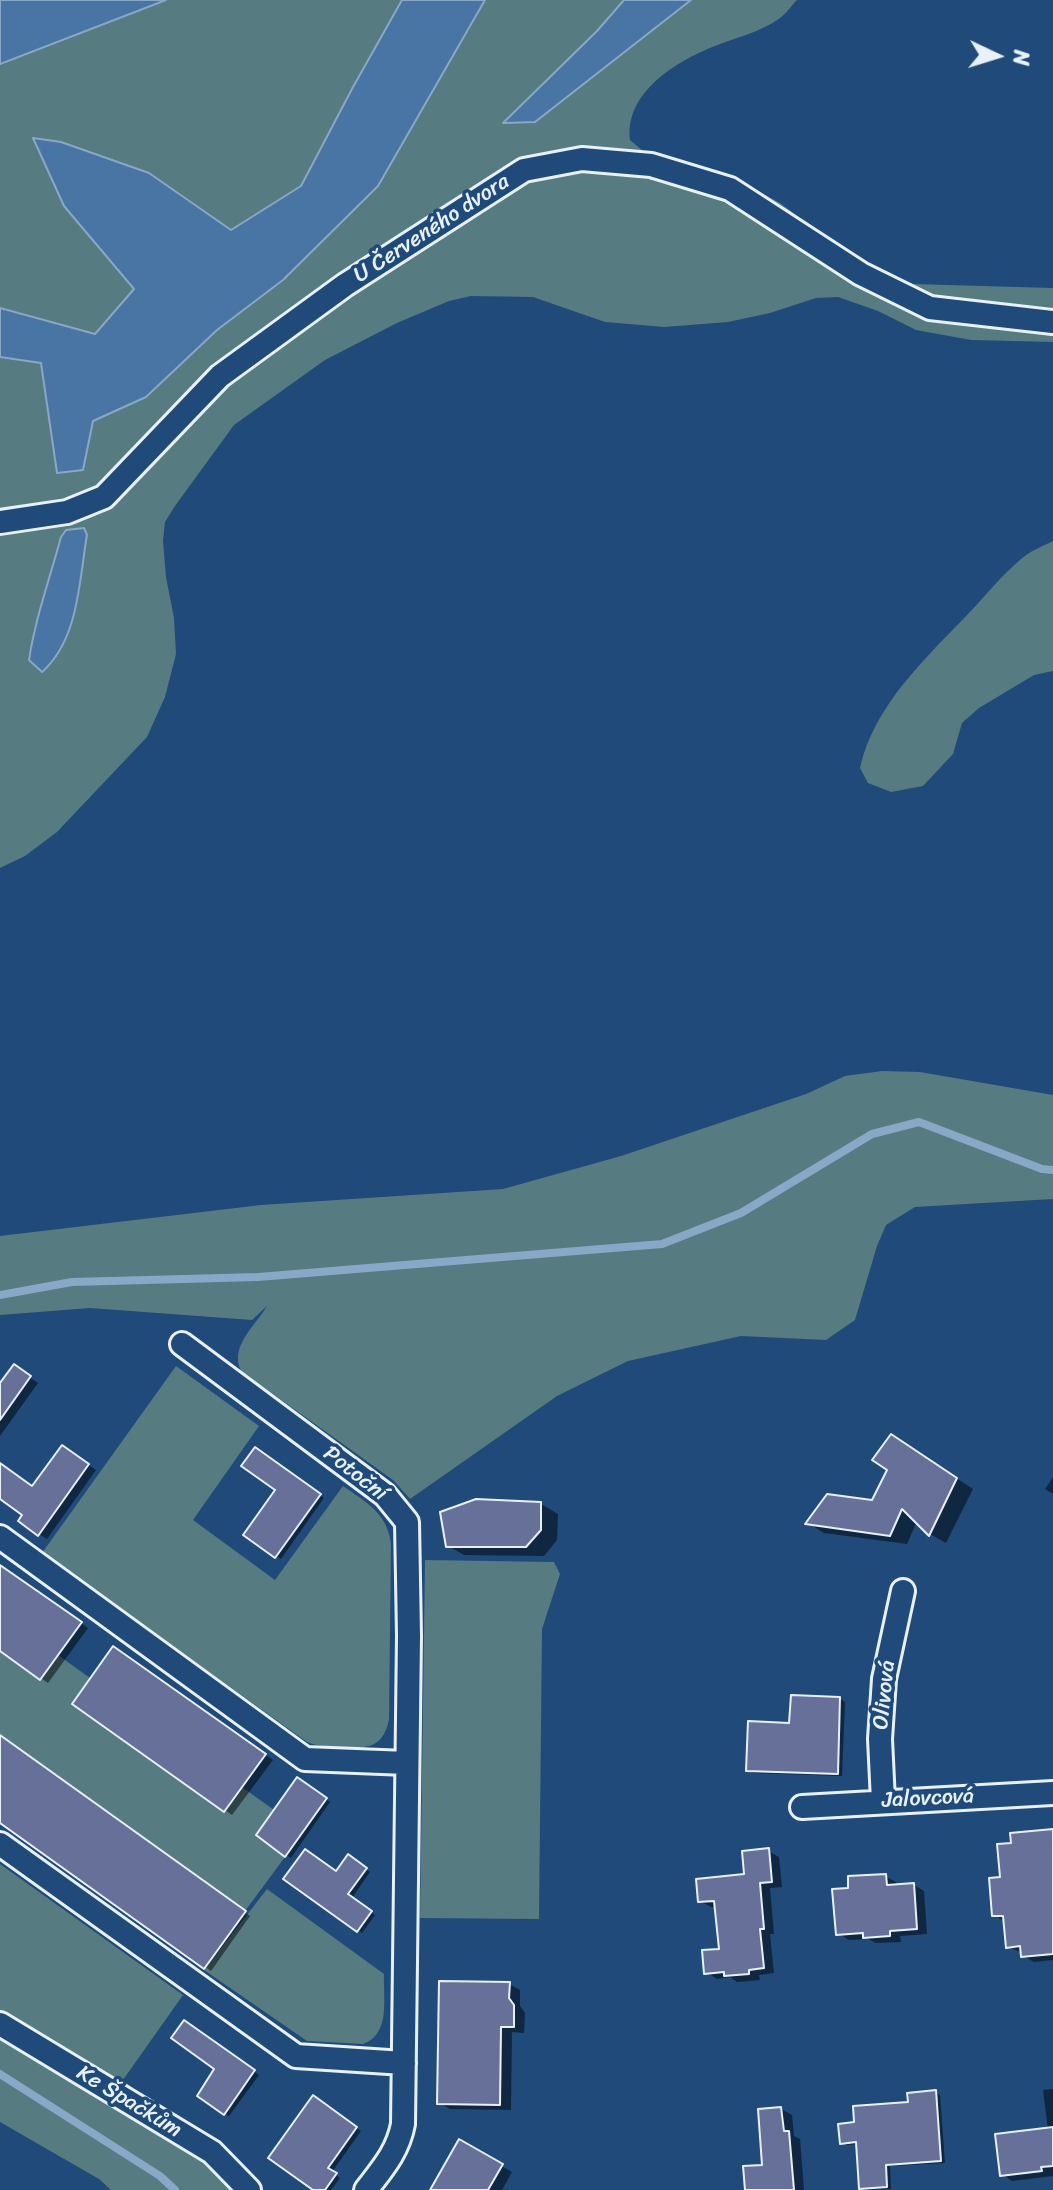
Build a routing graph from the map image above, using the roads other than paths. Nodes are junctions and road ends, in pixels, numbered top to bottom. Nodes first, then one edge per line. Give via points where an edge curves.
1 (1053, 322) edge
2 (0, 522) edge
3 (182, 1344) dead end
4 (0, 1537) edge
5 (903, 1591) dead end
6 (407, 1763) junction
7 (1053, 1793) edge
8 (883, 1801) junction
9 (802, 1807) dead end
10 (0, 1844) edge
11 (0, 2024) edge
12 (404, 2063) junction
13 (249, 2190) edge
14 (366, 2190) edge

1 - 2 street, U Červeného dvora via 930,308 861,274 730,189 651,165 582,159 524,170 345,285 220,376 104,497 67,512
3 - 6 street, Potoční via 385,1495 407,1522
4 - 6 street via 305,1759
5 - 8 street, Olivová via 884,1679
6 - 12 street, Potoční
7 - 8 street, Jalovcová
8 - 9 street, Jalovcová
10 - 12 street via 296,2056
11 - 13 street, Ke Špačkům via 212,2152
12 - 14 street, Potoční via 400,2141

